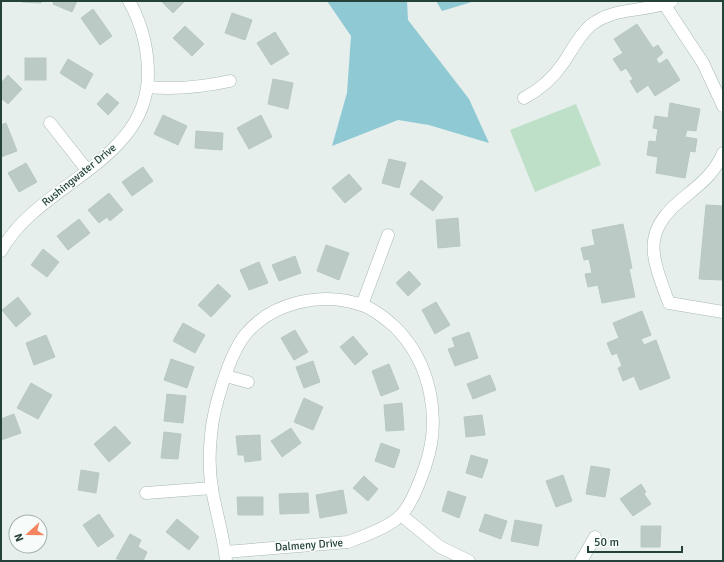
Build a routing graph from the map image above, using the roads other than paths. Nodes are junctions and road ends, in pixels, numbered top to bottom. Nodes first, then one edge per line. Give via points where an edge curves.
1 (129, 1) edge
2 (668, 3) edge
3 (637, 5) edge
4 (230, 80) dead end
5 (148, 87) junction
6 (524, 98) dead end
7 (723, 106) edge
8 (50, 123) dead end
9 (723, 153) edge
10 (88, 170) junction
11 (388, 235) dead end
12 (1, 251) edge
13 (362, 305) junction
14 (723, 312) edge
15 (226, 376) junction
16 (248, 382) dead end
17 (212, 488) junction
18 (146, 493) dead end
19 (401, 515) junction
20 (595, 537) dead end
21 (226, 556) edge
22 (469, 561) edge
23 (581, 561) edge

1 - 5 street, Rushingwater Drive via 143,30 148,57
2 - 3 street
2 - 7 street via 703,63
3 - 6 street via 609,14 590,26 555,74
4 - 5 street via 203,87
5 - 10 street, Rushingwater Drive via 135,121 110,153
8 - 10 street
9 - 14 street via 718,165 706,180 663,216 655,230 653,246 669,303
10 - 12 street, Rushingwater Drive via 32,213 12,234
11 - 13 street
13 - 15 street, Dalmeny Drive via 333,300 312,300 273,312 262,318 244,336 235,351
13 - 19 street, Dalmeny Drive via 377,312 403,336 421,364 430,390 433,425 427,462 418,486
15 - 16 street
15 - 17 street, Dalmeny Drive via 211,434 209,460
17 - 18 street
17 - 21 street, Dalmeny Drive
19 - 21 street, Dalmeny Drive via 365,536 348,542
19 - 22 street via 440,547
20 - 23 street

